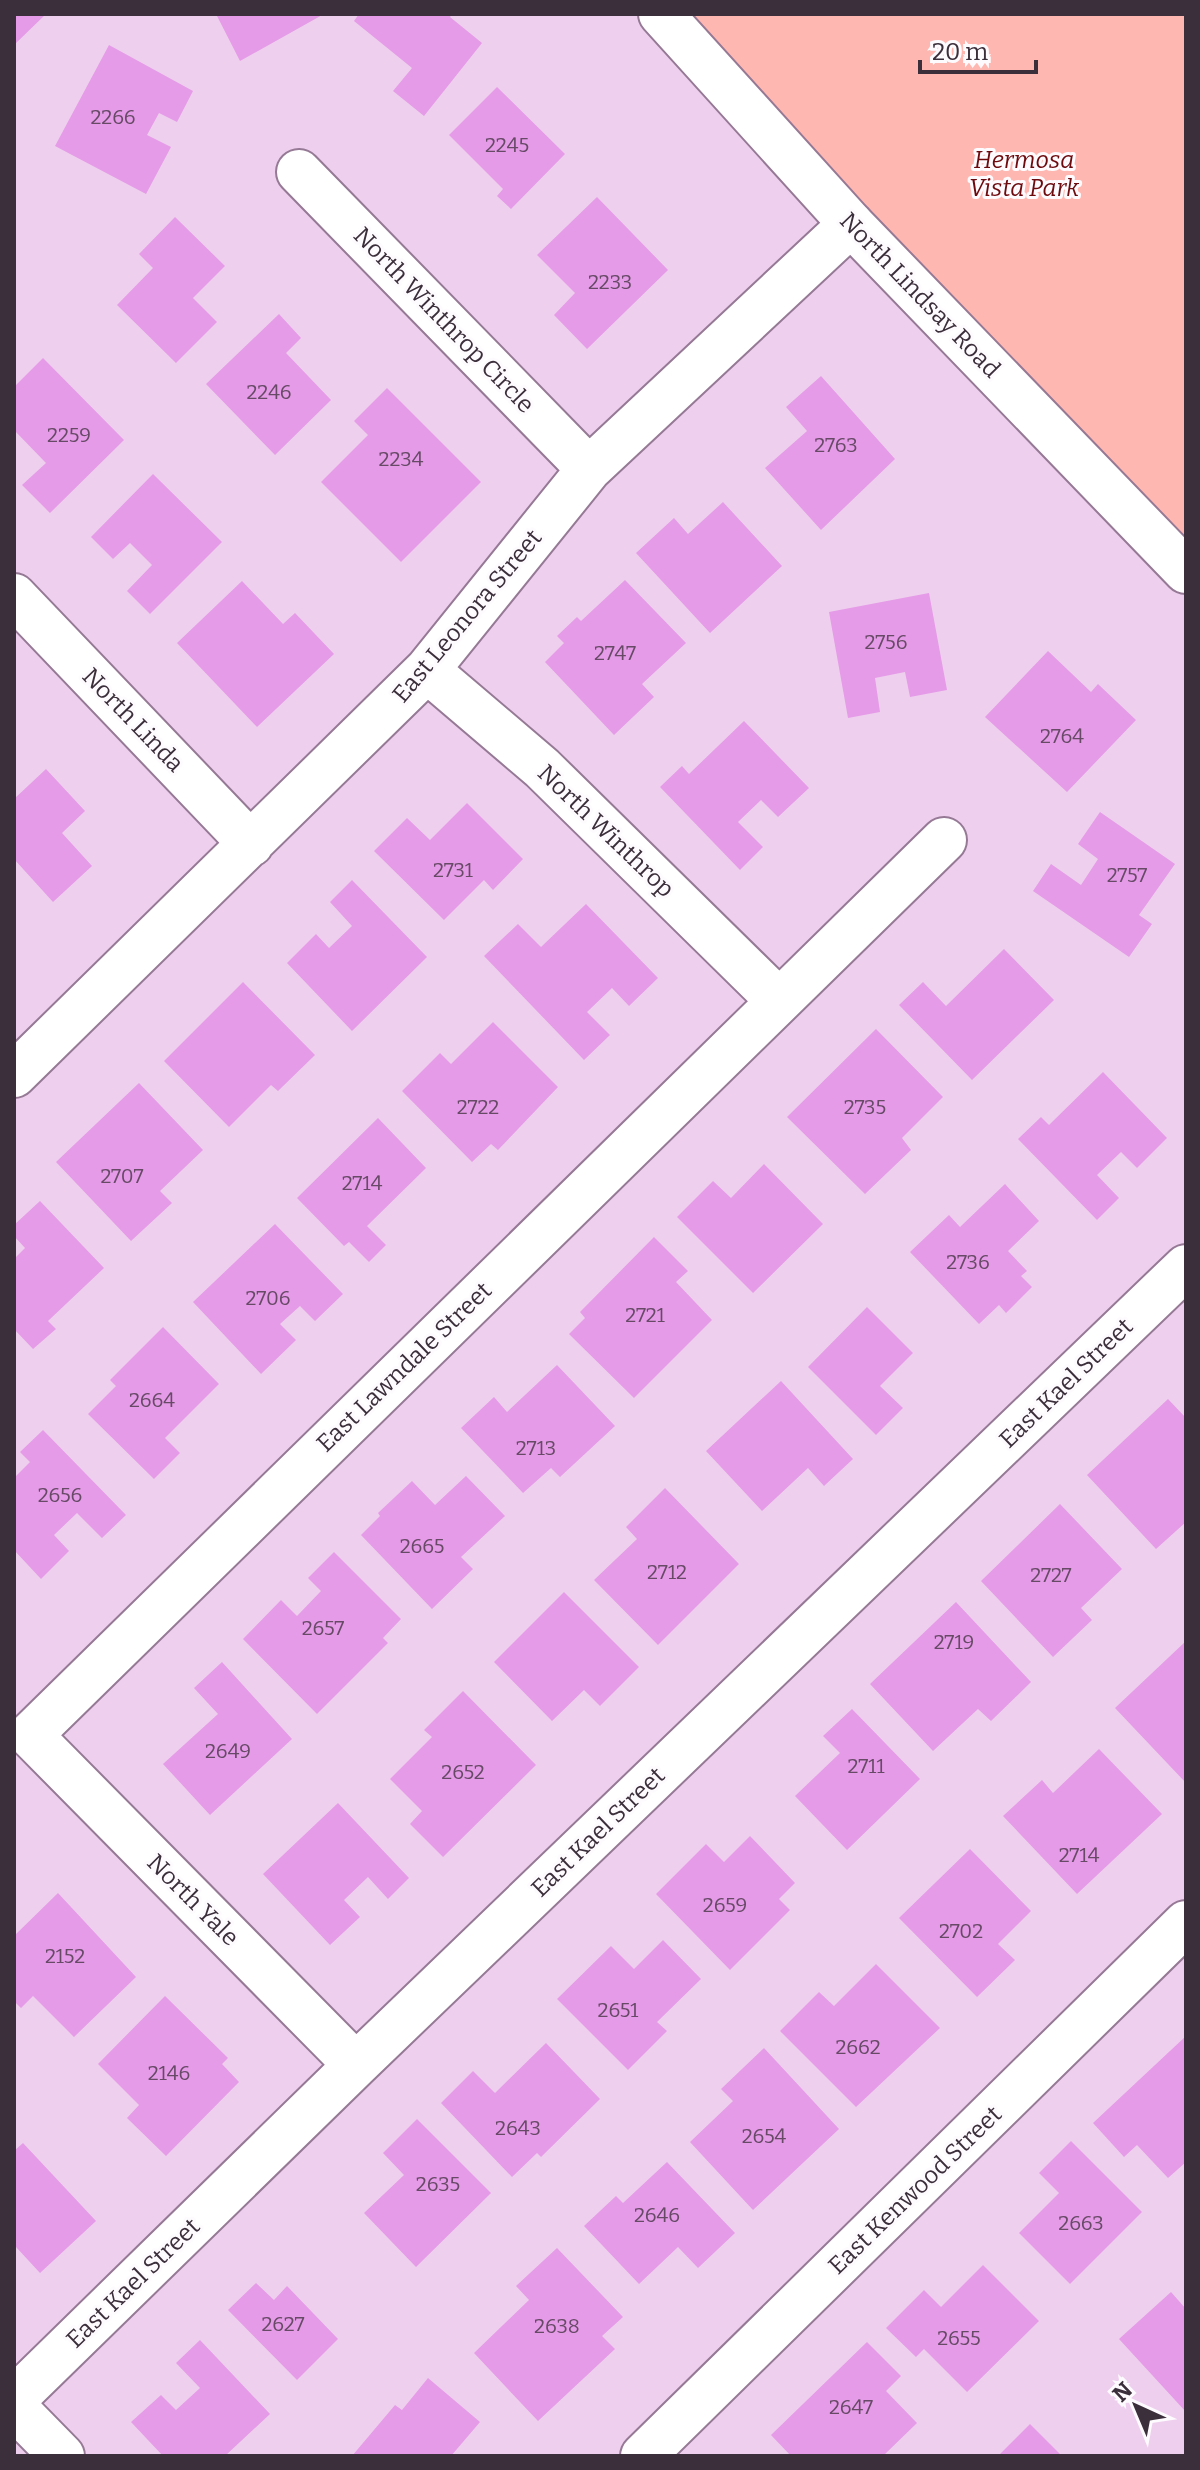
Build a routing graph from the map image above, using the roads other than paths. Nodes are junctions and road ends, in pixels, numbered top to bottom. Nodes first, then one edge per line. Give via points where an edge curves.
1 (661, 14) edge
2 (299, 172) dead end
3 (851, 224) junction
4 (589, 469) junction
5 (1186, 571) edge
6 (14, 596) edge
7 (427, 670) junction
8 (944, 840) dead end
9 (251, 844) junction
10 (778, 1000) junction
11 (14, 1075) edge
12 (1186, 1267) edge
13 (30, 1735) joint
14 (1186, 1923) edge
15 (356, 2065) junction
16 (14, 2399) edge
17 (14, 2407) edge
18 (62, 2456) edge
19 (643, 2456) edge

1 - 3 street, North Lindsay Road
2 - 4 street, North Winthrop Circle
3 - 4 street, East Leonora Street
3 - 5 street, North Lindsay Road
4 - 7 street, East Leonora Street
6 - 9 street, North Linda
7 - 9 street, East Leonora Street
7 - 10 street, North Winthrop via 542,768
8 - 10 street, East Lawndale Street
9 - 11 street, East Leonora Street
10 - 13 street, East Lawndale Street
12 - 15 street, East Kael Street
13 - 15 street, North Yale
14 - 19 street, East Kenwood Street
15 - 16 street, East Kael Street
17 - 18 street

